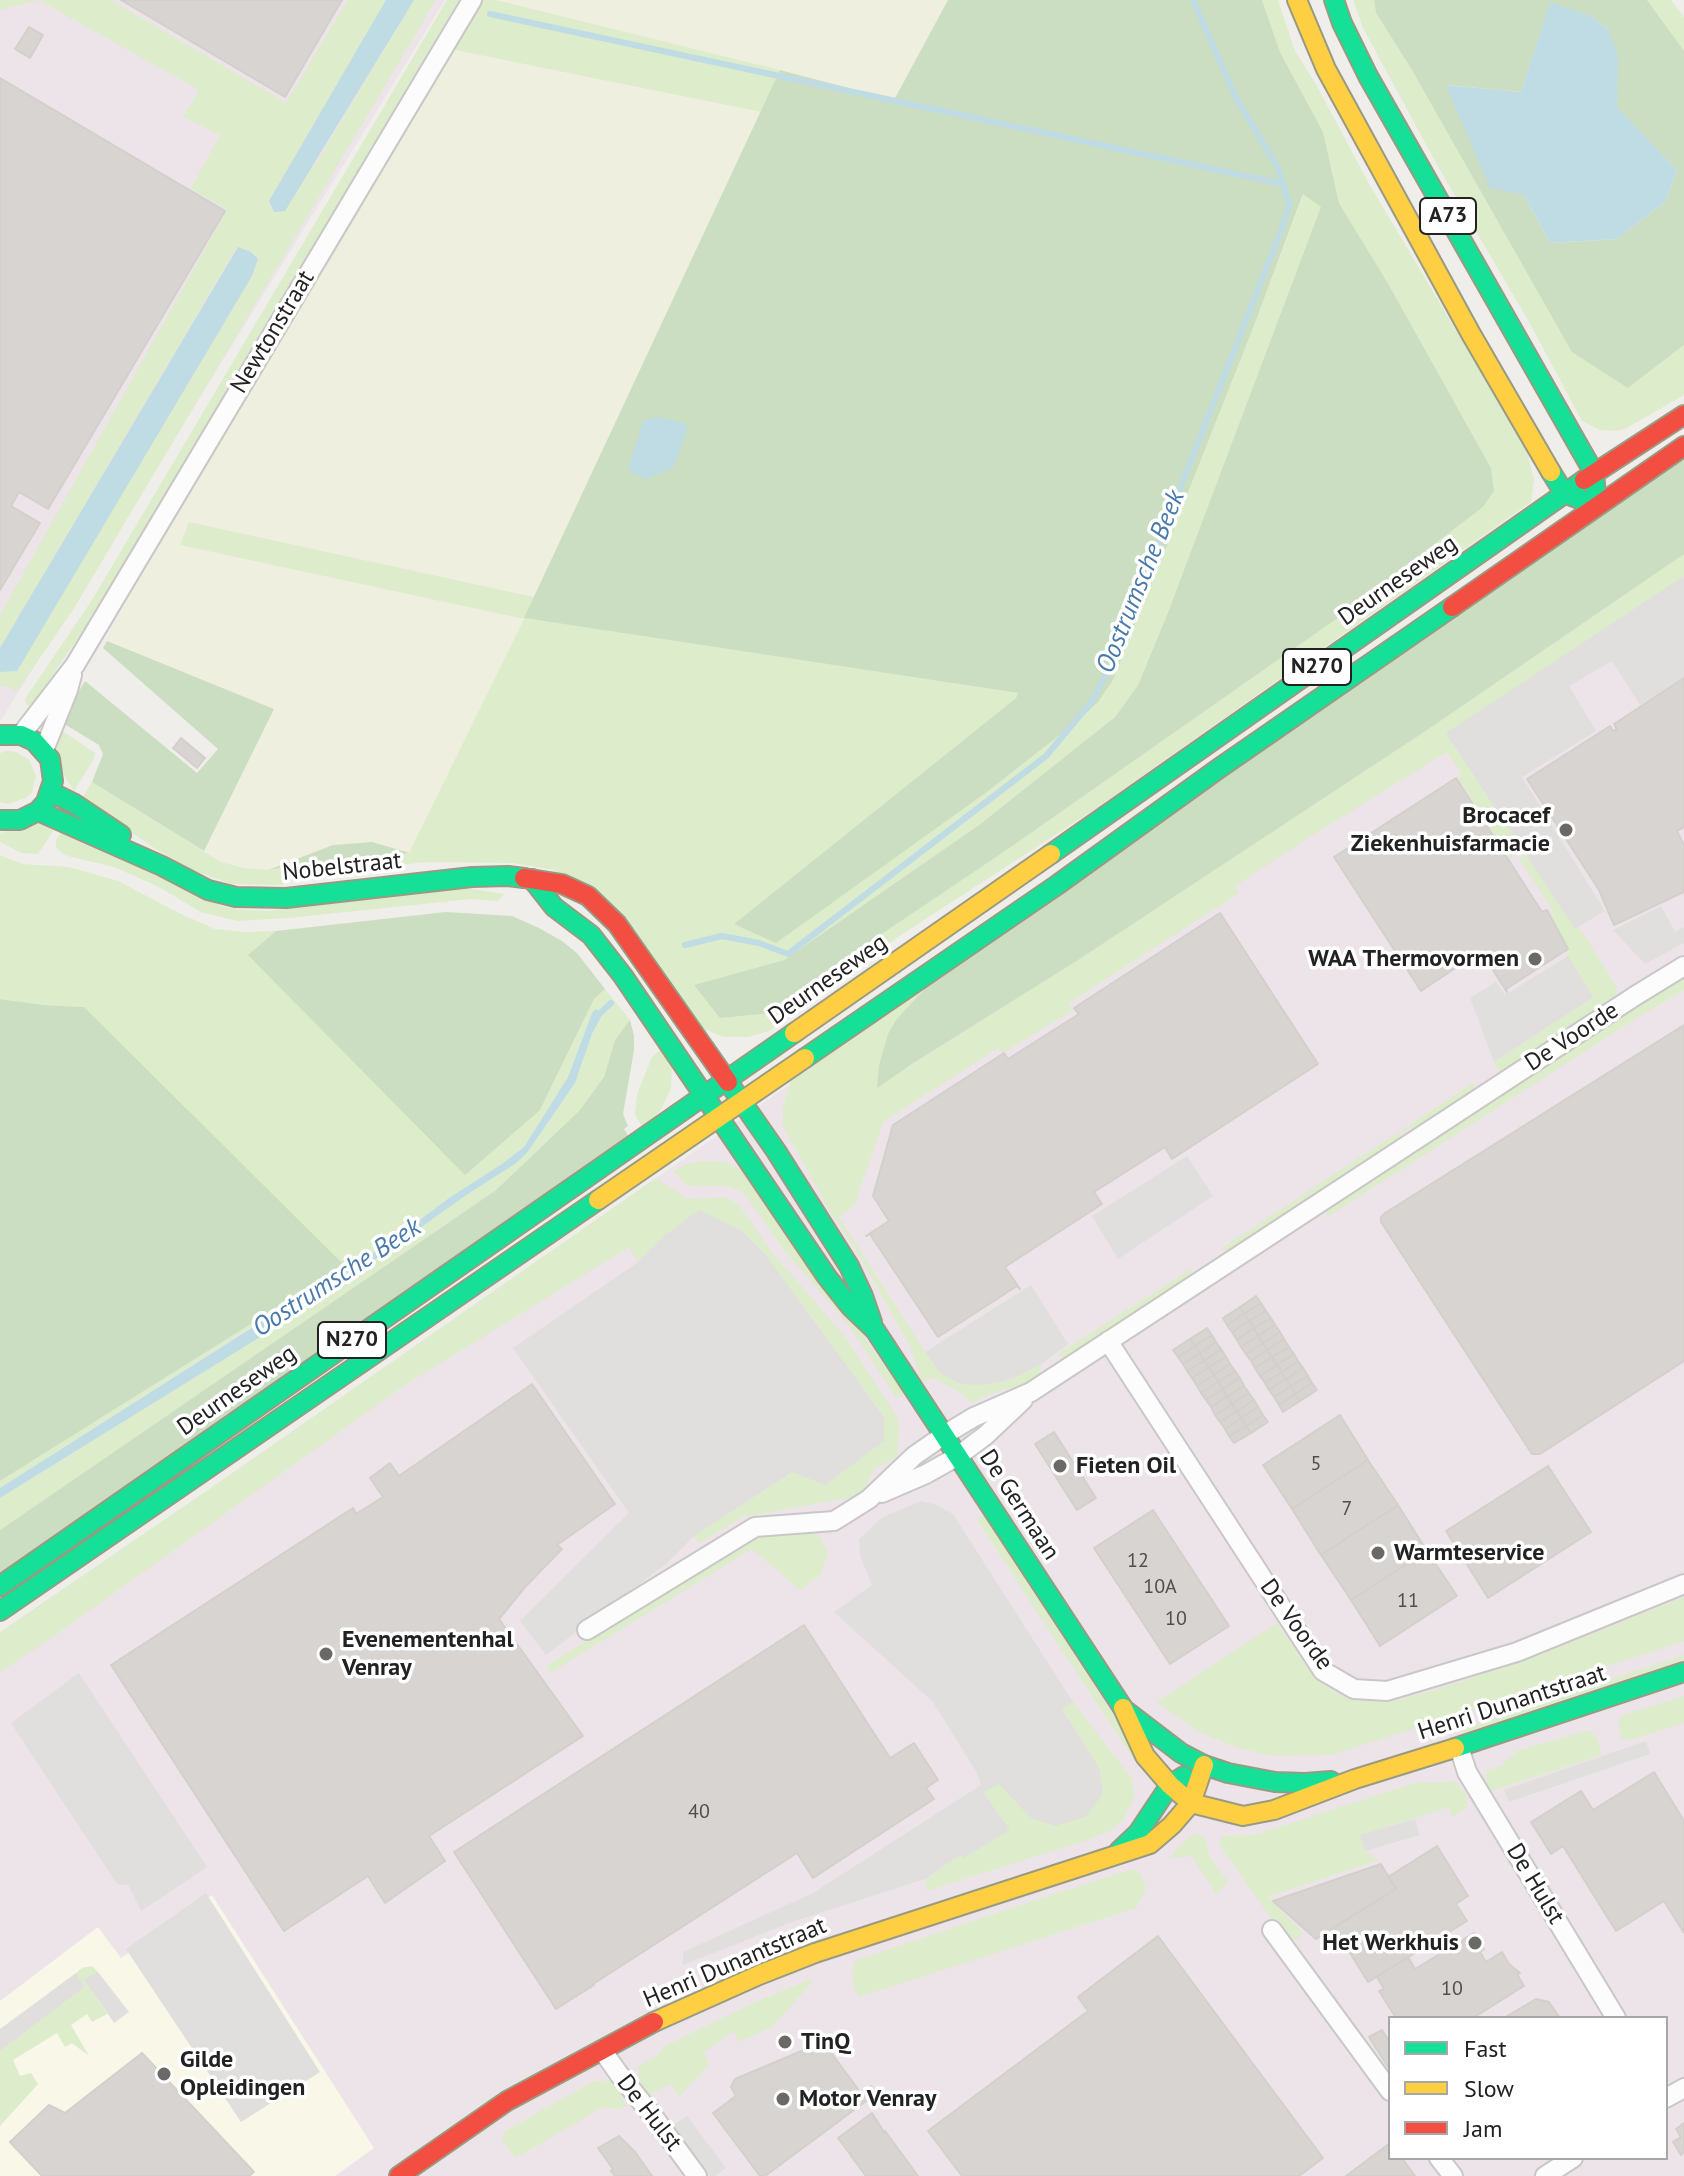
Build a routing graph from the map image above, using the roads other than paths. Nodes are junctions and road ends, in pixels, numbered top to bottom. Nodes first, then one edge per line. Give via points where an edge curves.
1 (472, 0) edge
2 (1297, 0) edge
3 (1334, 0) edge
4 (1684, 415) edge
5 (1684, 446) edge
6 (1594, 473) junction
7 (1564, 493) junction
8 (1597, 506) junction
9 (75, 665) junction
10 (0, 735) edge
11 (21, 735) junction
12 (44, 750) junction
13 (51, 792) junction
14 (38, 811) junction
15 (0, 820) edge
16 (162, 866) junction
17 (532, 879) junction
18 (1684, 966) edge
19 (727, 1080) junction
20 (703, 1095) junction
21 (741, 1102) junction
22 (720, 1117) junction
23 (875, 1330) junction
24 (1108, 1341) junction
25 (1031, 1392) junction
26 (944, 1435) junction
27 (958, 1456) junction
28 (869, 1499) junction
29 (1684, 1584) edge
30 (0, 1586) edge
31 (0, 1611) edge
32 (587, 1630) dead end
33 (1684, 1672) edge
34 (1122, 1707) junction
35 (1459, 1747) junction
36 (1204, 1765) junction
37 (1355, 1779) junction
38 (1170, 1785) junction
39 (1191, 1803) junction
40 (1117, 1854) junction
41 (1272, 1930) dead end
42 (1615, 2016) edge
43 (602, 2050) junction
44 (1388, 2088) edge
45 (1441, 2160) edge
46 (1570, 2160) edge
47 (399, 2176) edge
48 (697, 2176) edge
49 (1453, 2176) edge
50 (1545, 2176) edge

1 - 9 street, Newtonstraat
2 - 7 main road, A73 via 1326,69
3 - 6 main road, A73 via 1368,76
4 - 6 main road, Deurneseweg / N270
5 - 8 main road, Deurneseweg / N270
6 - 7 main road, Deurneseweg / N270
6 - 8 main road
7 - 8 main road
7 - 19 main road, Deurneseweg / N270
8 - 21 main road, Deurneseweg / N270
9 - 11 street, Newtonstraat
9 - 12 street, Newtonstraat
10 - 11 main road
11 - 12 main road
12 - 13 main road via 53,770
13 - 14 main road
13 - 16 main road, Nobelstraat via 105,823
14 - 15 main road via 20,820
14 - 16 main road, Nobelstraat
16 - 17 main road, Nobelstraat via 208,890 250,899 472,877
17 - 19 main road, Nobelstraat via 573,887 612,917
17 - 20 main road via 554,907 599,943
18 - 24 street, De Voorde
19 - 20 main road, Deurneseweg / N270
19 - 21 main road, Nobelstraat
20 - 22 main road, De Germaan
20 - 30 main road, Deurneseweg / N270
21 - 22 main road, Deurneseweg / N270
21 - 23 main road, De Germaan via 849,1266
22 - 23 main road, De Germaan via 827,1277
22 - 31 main road, Deurneseweg / N270
23 - 26 main road, De Germaan
24 - 25 street, De Voorde
24 - 29 street, De Voorde via 1323,1671 1354,1689 1387,1691 1517,1652
25 - 26 street, De Voorde
25 - 27 street, De Voorde
26 - 27 main road, De Germaan
26 - 28 street, De Voorde
27 - 28 street, De Voorde
27 - 34 main road, De Germaan
28 - 32 street, De Voorde via 834,1521 755,1527
33 - 35 main road, Henri Dunantstraat
34 - 36 main road, De Germaan
34 - 38 main road, De Germaan via 1145,1756
35 - 37 main road, Henri Dunantstraat
35 - 42 street, De Hulst via 1467,1772
36 - 37 main road, Henri Dunantstraat via 1275,1782
36 - 38 main road, Henri Dunantstraat
36 - 39 main road, Henri Dunantstraat
37 - 39 main road, Henri Dunantstraat via 1274,1810 1243,1816
38 - 39 main road, Henri Dunantstraat
38 - 40 main road, Henri Dunantstraat
39 - 40 main road, Henri Dunantstraat via 1150,1844
40 - 43 main road, Henri Dunantstraat via 815,1953 659,2019
41 - 44 street
43 - 47 main road, Henri Dunantstraat via 507,2101
43 - 48 street, De Hulst
45 - 49 street
46 - 50 street

